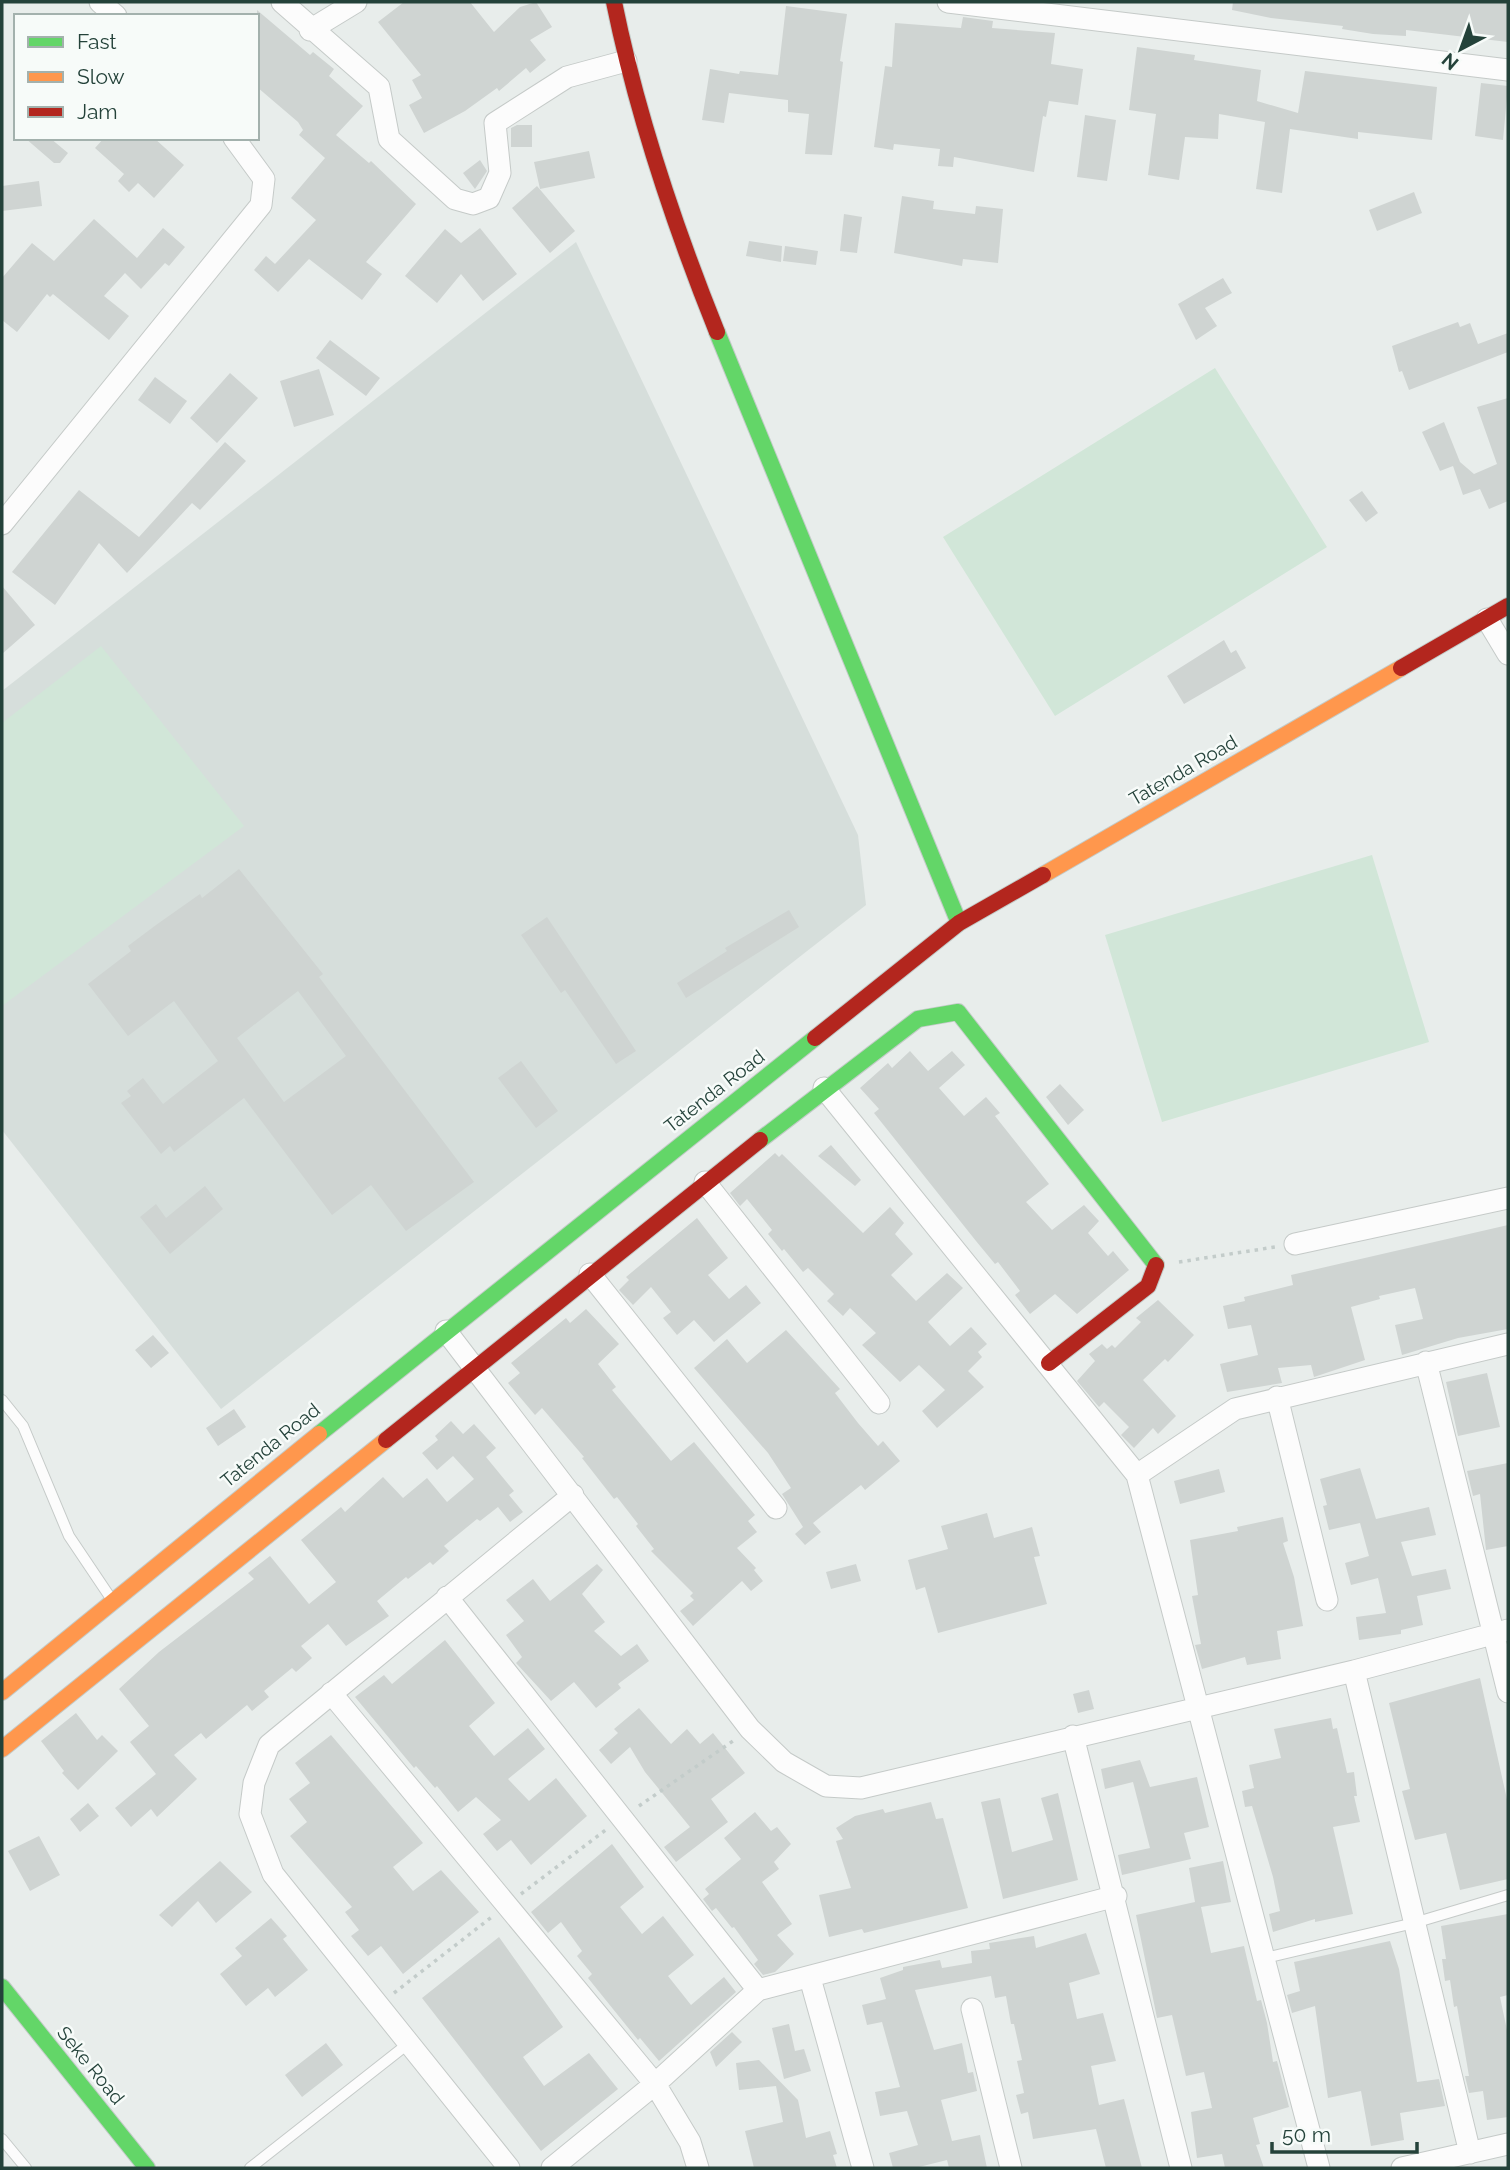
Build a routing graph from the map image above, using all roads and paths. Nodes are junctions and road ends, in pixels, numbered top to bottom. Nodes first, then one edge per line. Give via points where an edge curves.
1 (100, 2) edge
2 (282, 2) edge
3 (356, 2) edge
4 (614, 2) edge
5 (948, 2) edge
6 (114, 14) edge
7 (310, 30) junction
8 (626, 61) junction
9 (1508, 70) edge
10 (236, 140) edge
11 (2, 524) edge
12 (1508, 606) edge
13 (1487, 619) junction
14 (1508, 654) edge
15 (960, 923) junction
16 (824, 1088) junction
17 (705, 1182) junction
18 (1508, 1198) edge
19 (1295, 1244) joint
20 (1157, 1266) junction
21 (590, 1274) junction
22 (446, 1331) junction
23 (1508, 1345) edge
24 (1426, 1362) junction
25 (1049, 1363) junction
26 (474, 1370) junction
27 (1277, 1397) junction
28 (2, 1400) edge
29 (879, 1403) dead end
30 (1137, 1475) junction
31 (573, 1495) junction
32 (776, 1508) dead end
33 (447, 1597) junction
34 (112, 1600) junction
35 (1327, 1600) dead end
36 (1501, 1632) edge
37 (1354, 1671) junction
38 (2, 1692) edge
39 (1508, 1692) edge
40 (331, 1693) junction
41 (1199, 1706) junction
42 (750, 1729) junction
43 (1073, 1736) junction
44 (2, 1749) edge
45 (623, 1817) junction
46 (1508, 1895) edge
47 (1116, 1896) junction
48 (508, 1904) junction
49 (1415, 1923) junction
50 (1265, 1958) junction
51 (810, 1978) junction
52 (2, 1987) edge
53 (758, 1990) junction
54 (379, 2005) junction
55 (972, 2009) dead end
56 (409, 2043) junction
57 (655, 2084) junction
58 (2, 2139) edge
59 (1508, 2144) edge
60 (1470, 2152) junction
61 (26, 2168) edge
62 (147, 2168) edge
63 (250, 2168) edge
64 (509, 2168) edge
65 (552, 2168) edge
66 (698, 2168) edge
67 (863, 2168) edge
68 (1011, 2168) edge
69 (1181, 2168) edge
70 (1319, 2168) edge
71 (1402, 2168) edge

1 - 6 street
2 - 7 street
3 - 7 street
4 - 8 street
5 - 9 street
7 - 8 street via 379,87 389,139 455,199 473,204 489,198 500,173 495,123 567,77
8 - 15 street via 681,245
10 - 11 street via 264,178 261,205
12 - 13 street, Tatenda Road
13 - 14 street
13 - 15 street, Tatenda Road
15 - 22 street, Tatenda Road
16 - 17 street
16 - 20 street via 918,1018 958,1012
16 - 25 street
17 - 21 street
17 - 29 street
18 - 19 street
19 - 20 path
20 - 25 street via 1148,1286
21 - 26 street
21 - 32 street
22 - 26 street
22 - 34 street, Tatenda Road
23 - 24 street
24 - 27 street
24 - 36 street
25 - 30 street
26 - 31 street
26 - 44 street
27 - 30 street via 1235,1409
27 - 35 street
28 - 34 lane via 23,1426 69,1536
30 - 41 street
31 - 33 street
31 - 42 street
33 - 40 street
33 - 45 street
34 - 38 street, Tatenda Road
36 - 37 street
36 - 39 street
37 - 41 street
37 - 49 street
40 - 48 street
40 - 54 street via 269,1745 254,1783 250,1814 273,1874
41 - 43 street
41 - 50 street
42 - 43 street via 785,1762 826,1786 861,1788
42 - 45 path
43 - 47 street
45 - 48 path
45 - 53 street
46 - 49 lane
47 - 51 street
47 - 69 street
48 - 54 path
48 - 57 street
49 - 50 lane
49 - 60 street
50 - 70 street
51 - 53 street
51 - 67 street
52 - 62 street, Seke Road
53 - 57 street
54 - 56 street
55 - 68 street
56 - 63 lane
56 - 64 street
57 - 65 street
57 - 66 street via 690,2142
58 - 61 lane
59 - 60 street
60 - 71 street

